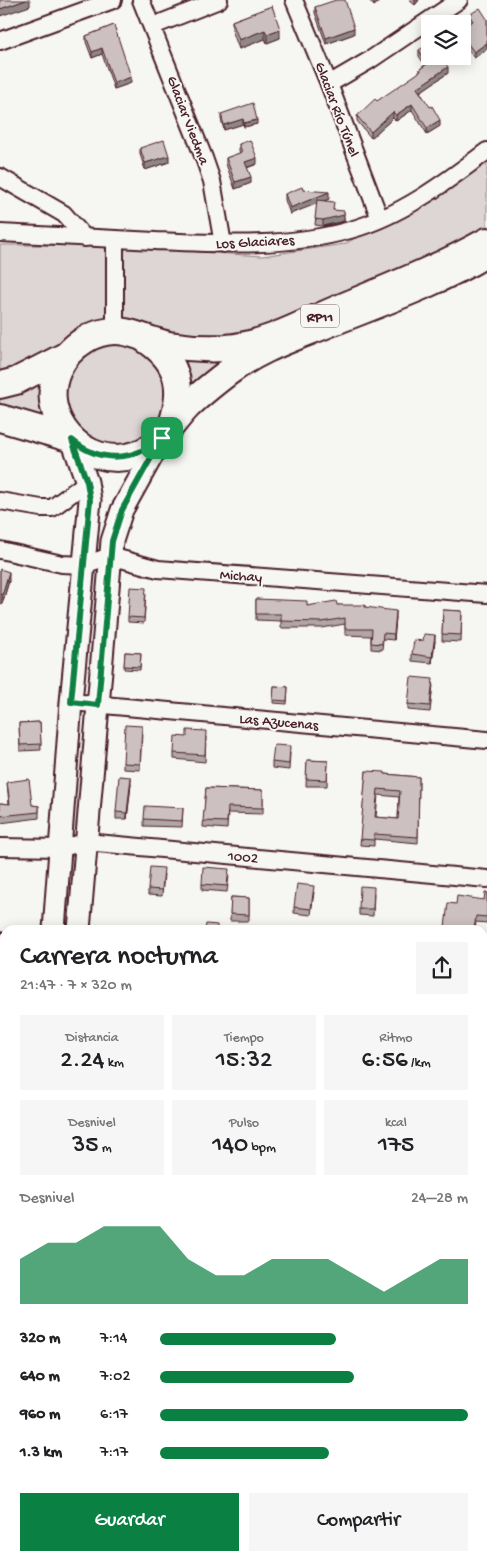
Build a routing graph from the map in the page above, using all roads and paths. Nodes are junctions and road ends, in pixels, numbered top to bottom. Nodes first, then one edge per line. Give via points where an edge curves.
1 (113, 0) edge
2 (142, 0) edge
3 (220, 0) edge
4 (294, 0) edge
5 (459, 0) edge
6 (153, 26) junction
7 (0, 40) edge
8 (329, 84) junction
9 (487, 151) edge
10 (0, 177) edge
11 (380, 219) junction
12 (0, 233) edge
13 (85, 238) junction
14 (115, 239) junction
15 (487, 242) edge
16 (223, 244) junction
17 (487, 253) edge
18 (115, 331) junction
19 (144, 338) junction
20 (65, 356) junction
21 (0, 385) edge
22 (0, 418) edge
23 (167, 431) junction
24 (71, 439) junction
25 (87, 482) junction
26 (0, 501) edge
27 (0, 550) edge
28 (110, 556) junction
29 (84, 565) junction
30 (487, 594) edge
31 (71, 702) junction
32 (98, 705) junction
33 (487, 740) edge
34 (86, 842) junction
35 (0, 847) edge
36 (61, 848) junction
37 (487, 879) edge
38 (54, 925) edge
39 (79, 925) edge

1 - 7 street
2 - 6 street, Glaciar Viedma
3 - 6 street
4 - 8 street, Glaciar Río Túnel
5 - 8 street
6 - 16 street, Glaciar Viedma via 212,181
8 - 11 street, Glaciar Río Túnel
9 - 11 street, Los Glaciares via 426,194
10 - 13 street via 64,214
11 - 16 street, Los Glaciares via 320,237
12 - 13 street, Los Glaciares
13 - 14 street, Los Glaciares
14 - 16 street, Los Glaciares
14 - 18 street
15 - 19 main road, RP11 via 431,269 248,345 192,348
17 - 23 main road, RP11 via 438,279 257,352 207,389
18 - 19 main road, RP11
18 - 20 main road, RP11 via 93,336
19 - 23 main road, RP11 via 163,353 176,375 178,400
20 - 21 main road, RP11 via 16,381
20 - 24 main road, RP11 via 53,389 54,407 59,423
22 - 24 main road, RP11
23 - 24 main road, RP11 via 142,452 117,458 99,456
23 - 28 street via 122,510
24 - 25 street
25 - 26 street via 52,508
25 - 29 street via 90,500
27 - 29 street via 62,564
28 - 29 street
28 - 30 street, Michay via 158,569
28 - 32 street
29 - 31 street
31 - 32 street, Las Azucenas
31 - 36 street
32 - 33 street, Las Azucenas
32 - 34 street
34 - 36 street, 1002
34 - 37 street, 1002
34 - 39 street
35 - 36 street, 1002
36 - 38 street

